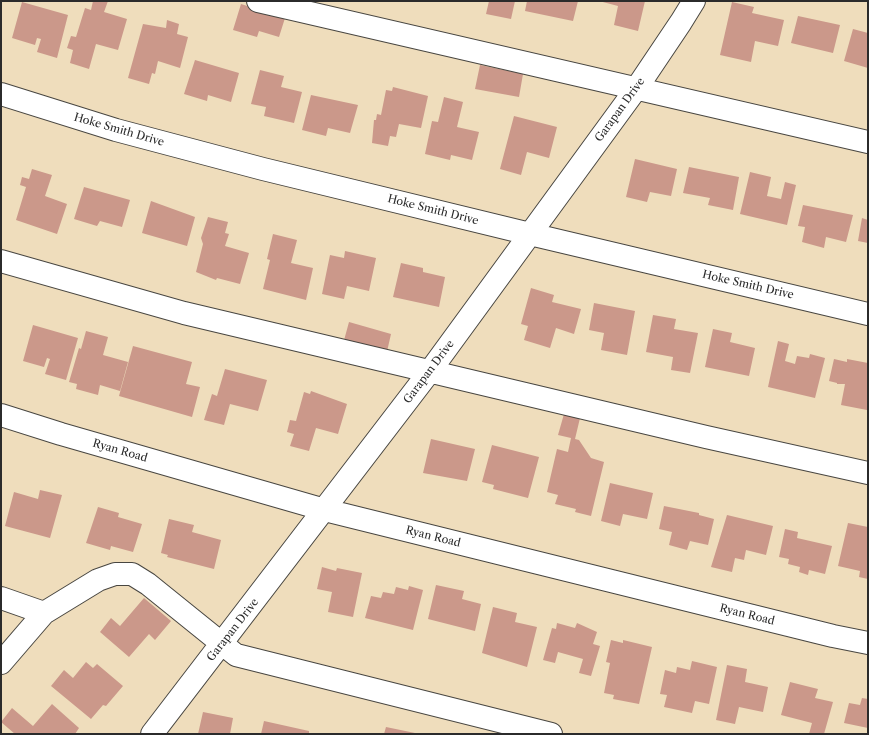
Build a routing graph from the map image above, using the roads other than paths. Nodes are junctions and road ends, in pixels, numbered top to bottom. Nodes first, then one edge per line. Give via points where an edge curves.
1 (258, 1) edge
2 (694, 1) edge
3 (636, 89) junction
4 (1, 94) edge
5 (868, 142) edge
6 (530, 234) junction
7 (1, 261) edge
8 (868, 314) edge
9 (430, 371) junction
10 (1, 415) edge
11 (868, 473) edge
12 (325, 510) junction
13 (1, 598) edge
14 (44, 613) junction
15 (868, 643) edge
16 (222, 644) junction
17 (1, 662) edge
18 (152, 734) edge
19 (551, 734) edge

1 - 3 street
2 - 3 street, Garapan Drive
3 - 5 street
3 - 6 street, Garapan Drive
4 - 6 street, Hoke Smith Drive via 116,130 263,169
6 - 8 street, Hoke Smith Drive
6 - 9 street, Garapan Drive
7 - 9 street via 184,313
9 - 11 street
9 - 12 street, Garapan Drive
10 - 12 street, Ryan Road
12 - 15 street, Ryan Road
12 - 16 street, Garapan Drive
13 - 14 street
14 - 16 street via 98,580 115,574 132,574
14 - 17 street
16 - 18 street, Garapan Drive
16 - 19 street via 236,655

